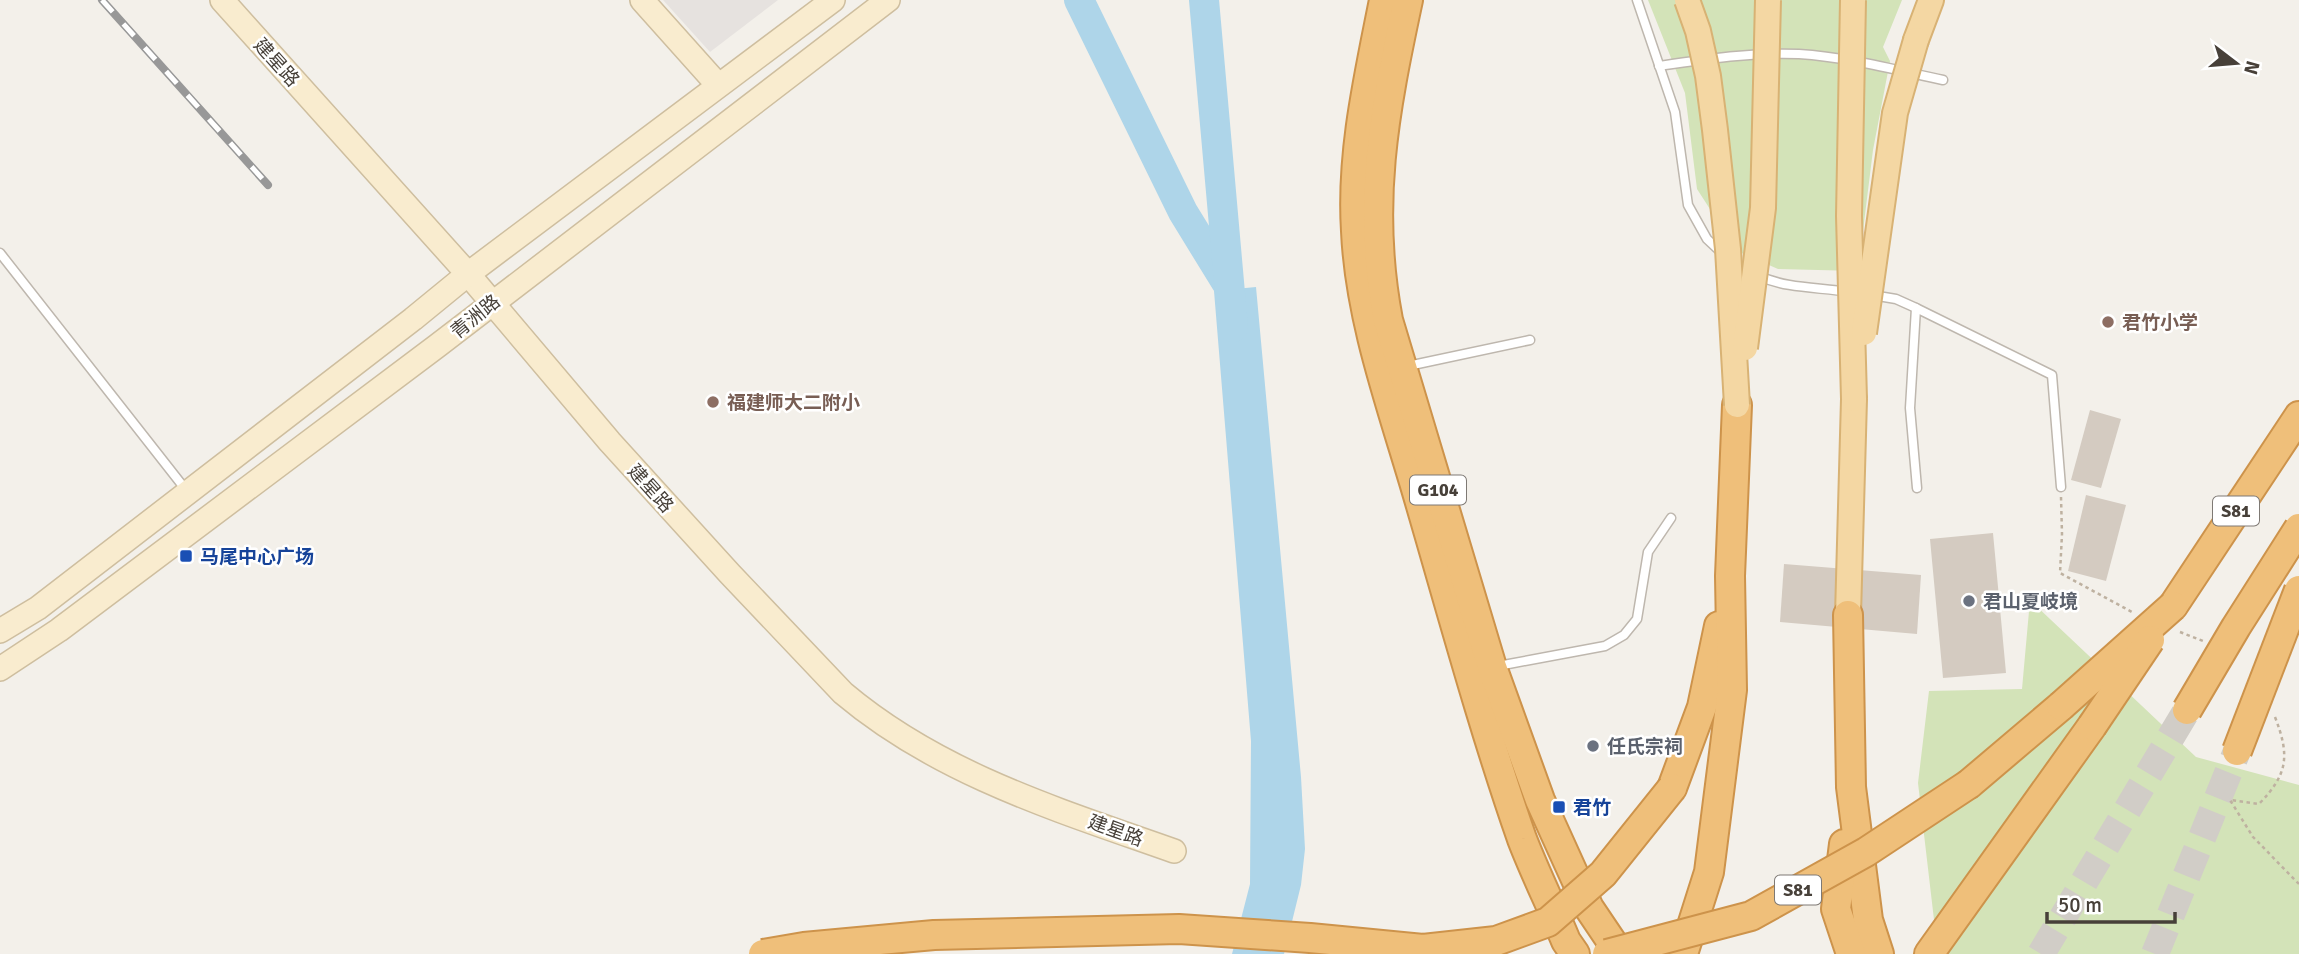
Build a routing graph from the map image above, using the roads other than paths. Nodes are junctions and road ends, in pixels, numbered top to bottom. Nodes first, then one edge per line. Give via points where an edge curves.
1 (222, 0) edge
2 (642, 0) edge
3 (832, 0) edge
4 (888, 0) edge
5 (1384, 0) edge
6 (1408, 0) edge
7 (1637, 0) edge
8 (1688, 0) edge
9 (1768, 0) edge
10 (1853, 0) edge
11 (1931, 0) edge
12 (1660, 66) junction
13 (1943, 80) dead end
14 (718, 85) junction
15 (679, 115) junction
16 (699, 144) junction
17 (0, 253) edge
18 (1736, 265) dead end
19 (1747, 270) dead end
20 (468, 274) junction
21 (491, 302) junction
22 (1916, 308) junction
23 (1530, 340) dead end
24 (1402, 368) junction
25 (1854, 399) junction
26 (1737, 405) junction
27 (2299, 416) edge
28 (2061, 487) road end
29 (1917, 488) dead end
30 (188, 492) junction
31 (1671, 518) dead end
32 (2299, 528) edge
33 (1730, 576) junction
34 (65, 587) junction
35 (2299, 590) edge
36 (83, 612) junction
37 (1848, 615) joint
38 (2171, 617) junction
39 (0, 631) edge
40 (1492, 667) junction
41 (0, 669) edge
42 (2187, 710) tunnel mouth
43 (2236, 751) tunnel mouth
44 (1851, 787) junction
45 (1174, 851) dead end
46 (763, 954) edge
47 (1575, 954) edge
48 (1607, 954) edge
49 (1620, 954) edge
50 (1683, 954) edge
51 (1851, 954) edge
52 (1879, 954) edge
53 (1929, 954) edge

1 - 20 main road, 建星路
2 - 14 main road
3 - 14 main road, 青洲路
4 - 16 main road, 青洲路
5 - 47 highway, G104 via 1355,184 1358,263 1370,326 1517,821
6 - 24 highway, G104 via 1388,95 1377,201 1380,276
7 - 12 lane
8 - 26 main road, bridge via 1708,76 1715,130
9 - 26 main road, bridge via 1763,208
10 - 25 main road, bridge via 1849,216
11 - 25 main road, bridge via 1895,113
12 - 13 lane via 1737,55 1801,54
12 - 18 lane via 1675,112 1688,205 1707,239
14 - 15 main road, 青洲路
15 - 16 main road
15 - 20 main road, 青洲路
16 - 21 main road, 青洲路
17 - 30 lane
19 - 22 lane via 1791,287 1896,299
20 - 21 main road, 建星路
20 - 30 main road, 青洲路
21 - 36 main road, 青洲路
21 - 45 main road, 建星路 via 720,564 861,708 978,778
22 - 28 lane via 2052,375
22 - 29 lane via 1910,408
23 - 24 lane
24 - 40 highway, G104
25 - 37 main road
26 - 33 highway
27 - 38 highway, S81
30 - 34 main road, 青洲路
31 - 40 lane via 1648,552 1637,619 1623,635 1605,646
32 - 42 highway, bridge
33 - 46 highway, bridge via 1702,707 1672,788 1604,874 1548,922 1496,941 1423,949 1166,929 934,935
33 - 50 highway via 1732,690 1709,872
34 - 36 main road
34 - 39 main road, 青洲路
35 - 43 highway, bridge
36 - 41 main road, 青洲路
37 - 44 highway
38 - 48 highway, S81, bridge via 1969,784 1866,852 1751,916
38 - 53 highway, bridge
40 - 49 highway, G104 via 1540,800 1589,908
44 - 51 highway via 1836,909
44 - 52 highway via 1868,920

